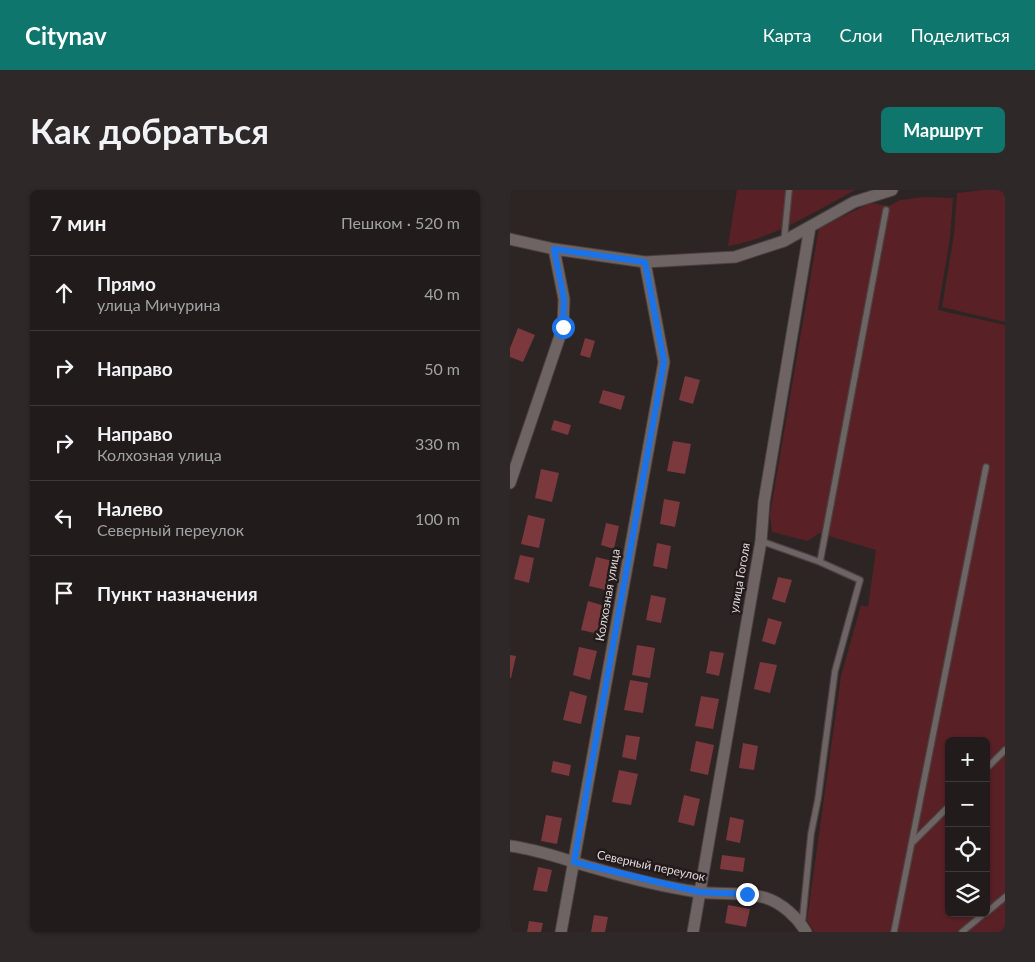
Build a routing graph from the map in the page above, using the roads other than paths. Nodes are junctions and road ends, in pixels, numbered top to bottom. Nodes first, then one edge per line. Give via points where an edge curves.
1 (788, 190) edge
2 (892, 190) edge
3 (886, 210) dead end
4 (810, 228) junction
5 (510, 239) edge
6 (784, 241) junction
7 (554, 249) junction
8 (645, 262) junction
9 (986, 467) dead end
10 (510, 483) edge
11 (761, 541) junction
12 (820, 562) junction
13 (1005, 750) edge
14 (990, 765) edge
15 (945, 810) edge
16 (912, 843) junction
17 (510, 846) edge
18 (574, 862) junction
19 (699, 892) junction
20 (1005, 897) edge
21 (990, 910) edge
22 (981, 917) edge
23 (804, 929) edge
24 (561, 932) edge
25 (693, 932) edge
26 (894, 932) edge
27 (962, 932) edge

1 - 6 lane
2 - 4 street via 854,202
3 - 12 lane
4 - 6 street
4 - 11 street, улица Гоголя via 764,502
5 - 7 street
6 - 8 street via 735,258
7 - 8 street
7 - 10 street via 564,299 563,327
8 - 18 street, Колхозная улица via 664,362
9 - 16 lane
11 - 12 lane
11 - 19 street, улица Гоголя
12 - 23 lane via 860,580 835,671 811,834
13 - 14 lane
15 - 16 lane
16 - 26 lane
17 - 18 street, Северный переулок via 562,856
18 - 19 street, Северный переулок
18 - 24 street, Колхозная улица
19 - 23 street, Северный переулок via 767,898 782,906
19 - 25 street, улица Гоголя
20 - 21 lane
22 - 27 lane

